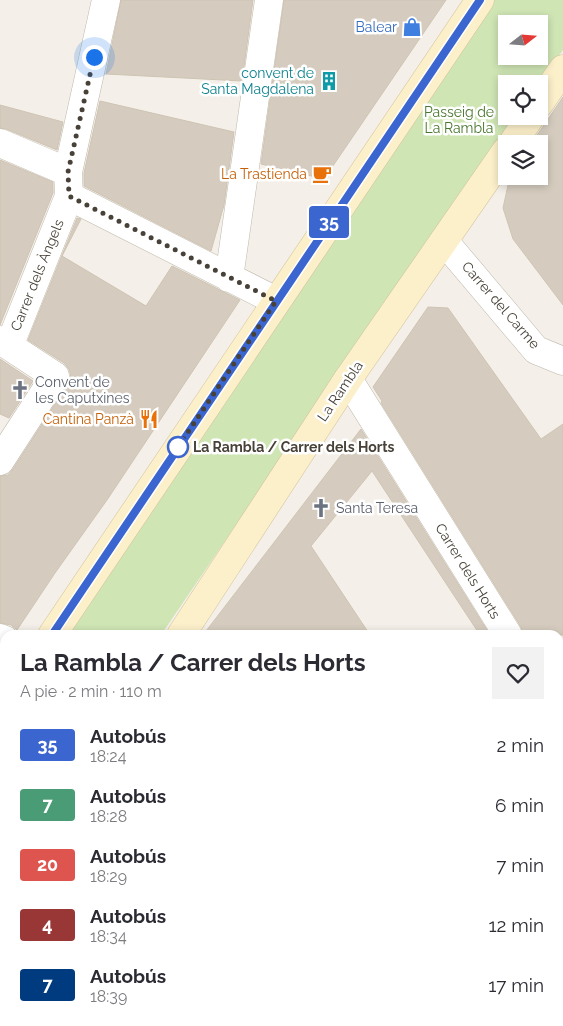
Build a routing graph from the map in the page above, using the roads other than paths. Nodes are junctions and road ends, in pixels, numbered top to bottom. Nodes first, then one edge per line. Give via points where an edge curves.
1 (106, 0) edge
2 (269, 0) edge
3 (480, 0) edge
4 (563, 69) edge
5 (548, 91) edge
6 (0, 143) edge
7 (498, 164) edge
8 (68, 184) junction
9 (444, 242) junction
10 (229, 278) junction
11 (276, 301) junction
12 (5, 342) edge
13 (563, 361) edge
14 (348, 379) junction
15 (0, 461) edge
16 (55, 630) edge
17 (183, 630) edge
18 (505, 630) edge

1 - 8 street, Carrer dels Àngels
2 - 10 street
3 - 11 street
4 - 5 street
6 - 8 street
7 - 9 street, La Rambla
8 - 10 street
8 - 12 street, Carrer dels Àngels
9 - 13 street, Carrer del Carme via 536,350
9 - 14 street, La Rambla
10 - 11 street
11 - 16 street
12 - 15 street via 55,376
14 - 17 street, La Rambla
14 - 18 street, Carrer dels Horts

